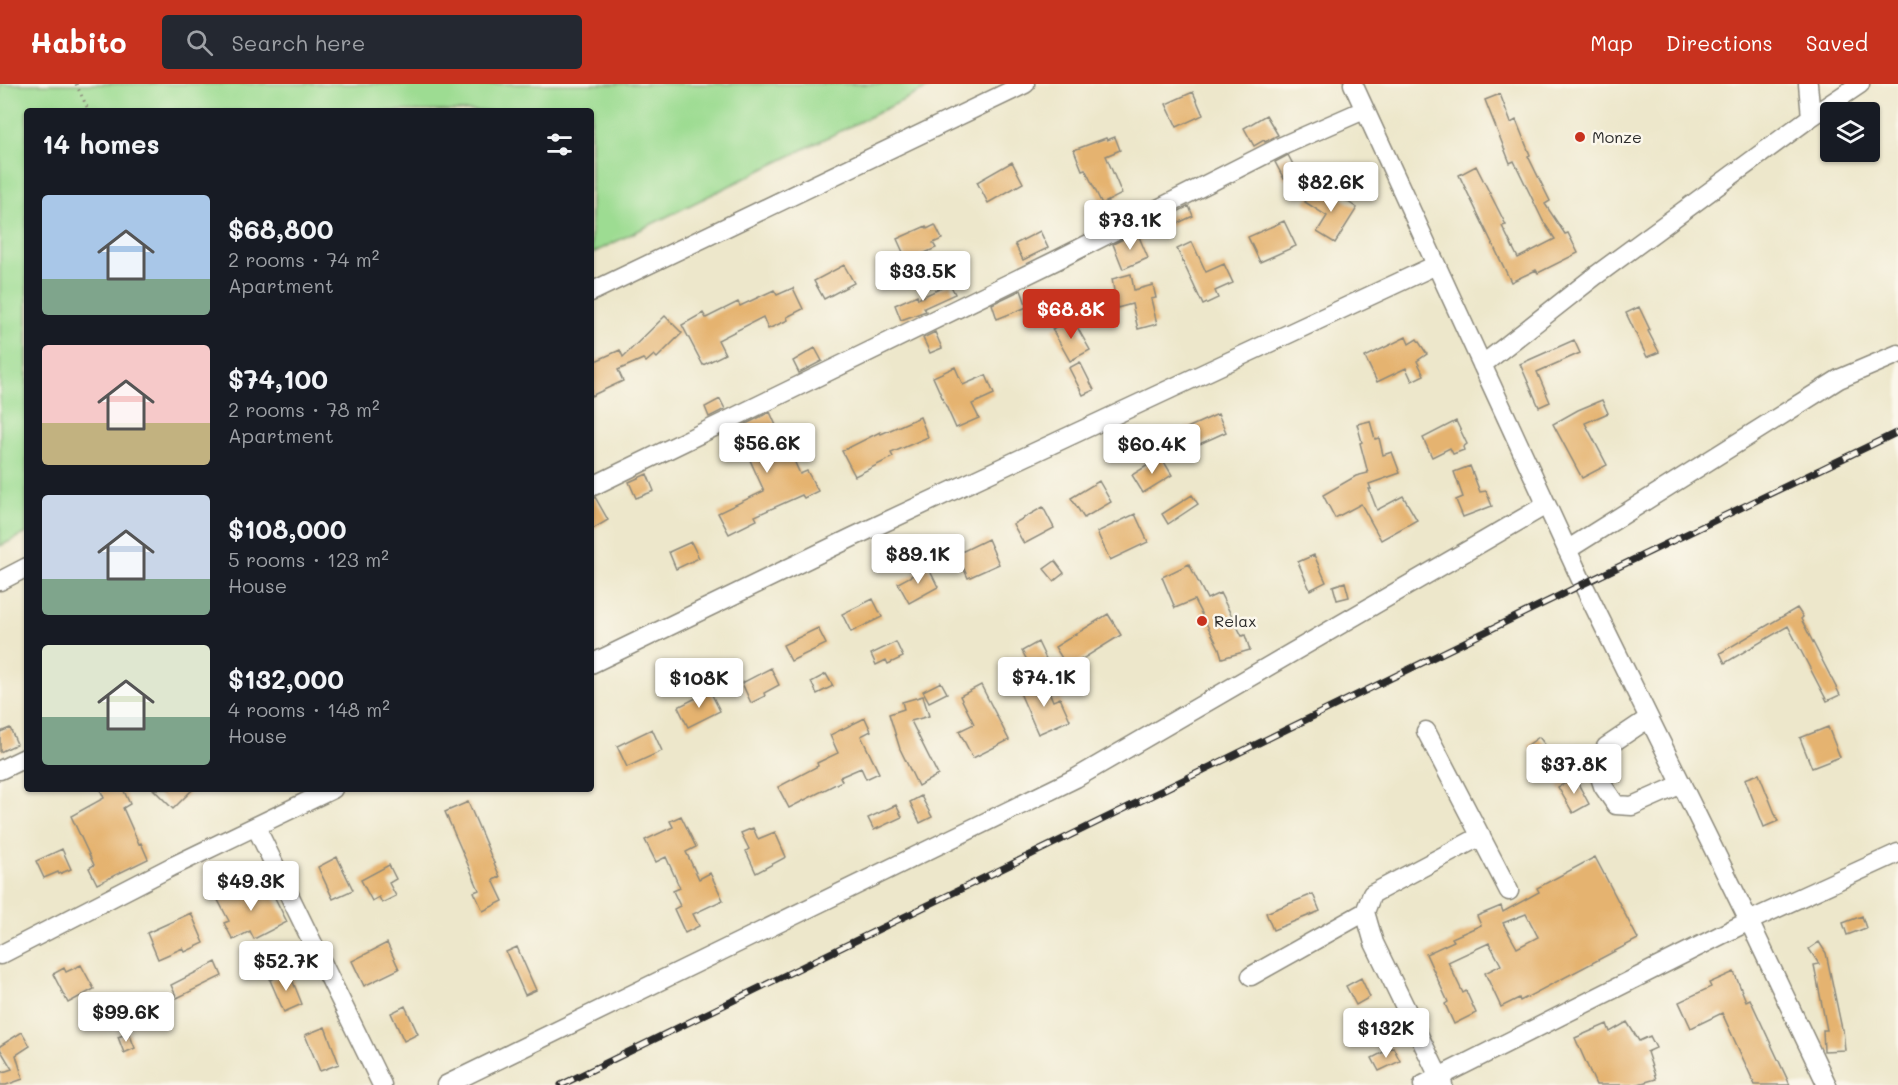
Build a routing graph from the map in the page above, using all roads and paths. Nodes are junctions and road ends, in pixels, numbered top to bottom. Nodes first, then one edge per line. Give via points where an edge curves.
1 (76, 84) edge
2 (1025, 84) edge
3 (1353, 84) edge
4 (1808, 84) edge
5 (1860, 84) edge
6 (88, 108) edge
7 (1364, 110) junction
8 (1811, 117) junction
9 (1436, 265) junction
10 (594, 291) edge
11 (1898, 354) edge
12 (1482, 365) junction
13 (594, 486) edge
14 (1546, 505) junction
15 (1567, 550) junction
16 (24, 569) edge
17 (0, 581) edge
18 (594, 663) edge
19 (1649, 718) junction
20 (1426, 731) dead end
21 (24, 758) edge
22 (0, 770) edge
23 (1682, 784) junction
24 (327, 792) edge
25 (255, 827) junction
26 (1481, 836) junction
27 (1898, 853) edge
28 (1509, 891) dead end
29 (1365, 912) junction
30 (1749, 921) junction
31 (0, 955) edge
32 (1251, 976) dead end
33 (1435, 1082) edge
34 (382, 1085) edge
35 (446, 1085) edge
36 (1826, 1085) edge

1 - 6 path
2 - 10 street
3 - 7 street
4 - 8 street
5 - 8 street
7 - 9 street
7 - 13 street via 1282,146
8 - 12 street via 1595,276
9 - 12 street
9 - 18 street
11 - 15 street via 1839,379
12 - 14 street
14 - 15 street
14 - 35 street via 1076,778
15 - 19 street
16 - 17 street
19 - 23 street
19 - 23 street via 1606,747 1596,765 1603,786 1616,805 1632,806
20 - 26 street
21 - 22 street
23 - 30 street
24 - 25 street
25 - 31 street
25 - 34 street
26 - 28 street
26 - 29 street via 1372,894
27 - 30 street
29 - 32 street
29 - 33 street via 1374,943
30 - 33 street
30 - 36 street

